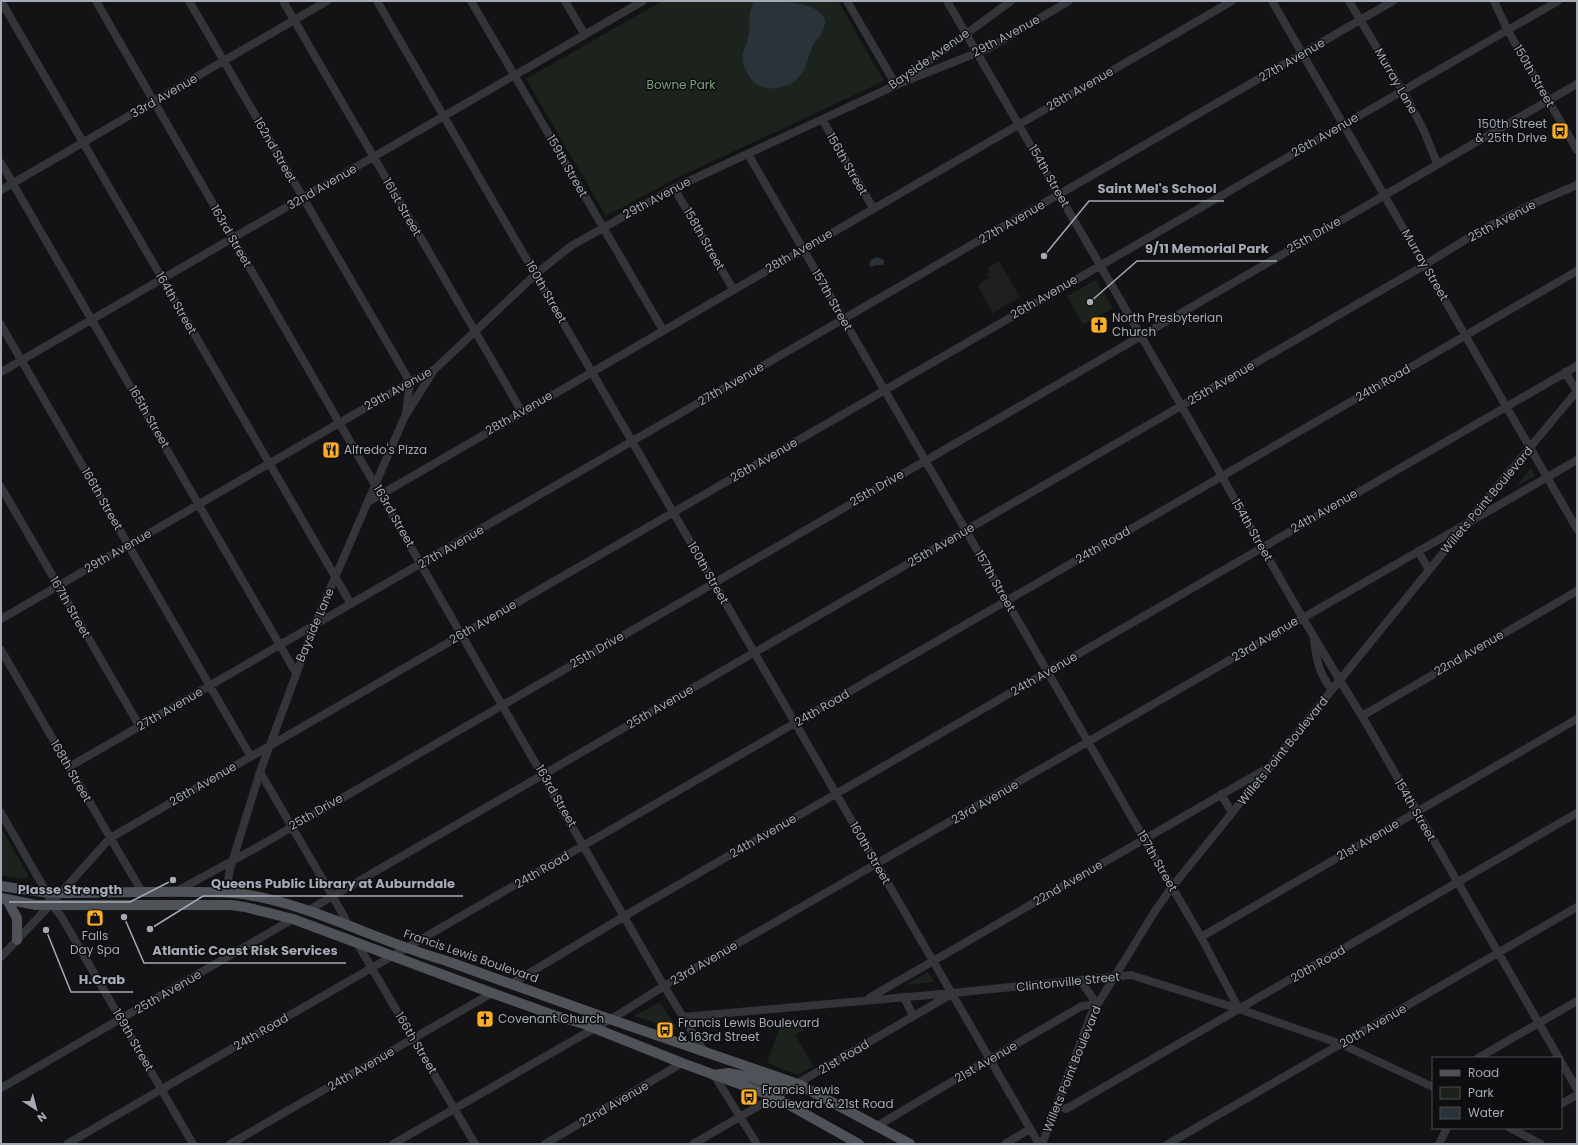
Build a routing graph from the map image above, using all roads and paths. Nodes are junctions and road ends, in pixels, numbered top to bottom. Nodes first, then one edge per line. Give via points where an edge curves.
1 (1, 1) edge
2 (96, 1) edge
3 (189, 1) edge
4 (283, 1) edge
5 (327, 1) edge
6 (377, 1) edge
7 (471, 1) edge
8 (565, 1) edge
9 (642, 1) edge
10 (847, 1) edge
11 (947, 1) edge
12 (1011, 1) edge
13 (1069, 1) edge
14 (1232, 1) edge
15 (1272, 1) edge
16 (1348, 1) edge
17 (1393, 1) edge
18 (1494, 1) edge
19 (1558, 1) edge
20 (294, 20) junction
21 (1360, 20) junction
22 (1507, 29) junction
23 (965, 33) junction
24 (585, 35) junction
25 (977, 53) junction
26 (1303, 54) junction
27 (224, 61) junction
28 (514, 75) junction
29 (1577, 84) edge
30 (896, 85) junction
31 (1402, 90) junction
32 (1548, 100) junction
33 (154, 102) junction
34 (444, 116) junction
35 (822, 119) junction
36 (1018, 124) junction
37 (1344, 124) junction
38 (83, 142) junction
39 (1577, 150) edge
40 (748, 154) junction
41 (373, 157) junction
42 (1, 163) edge
43 (1437, 163) junction
44 (13, 183) junction
45 (1577, 186) edge
46 (674, 188) junction
47 (1, 190) edge
48 (1059, 194) junction
49 (1384, 194) junction
50 (303, 198) junction
51 (873, 208) junction
52 (602, 227) junction
53 (232, 238) junction
54 (803, 249) junction
55 (1100, 265) junction
56 (1425, 265) junction
57 (1577, 271) edge
58 (536, 274) junction
59 (162, 279) junction
60 (733, 289) junction
61 (92, 320) junction
62 (844, 320) junction
63 (1, 325) edge
64 (663, 330) junction
65 (474, 331) junction
66 (1466, 335) junction
67 (1141, 336) junction
68 (21, 360) junction
69 (1577, 366) edge
70 (435, 369) junction
71 (592, 371) junction
72 (1, 372) edge
73 (1565, 372) junction
74 (410, 382) junction
75 (884, 390) junction
76 (1577, 391) edge
77 (1181, 406) junction
78 (1506, 406) junction
79 (522, 412) junction
80 (405, 416) junction
81 (340, 423) junction
82 (632, 442) junction
83 (1531, 447) junction
84 (925, 460) junction
85 (1577, 460) edge
86 (269, 464) junction
87 (1222, 476) junction
88 (1548, 476) junction
89 (376, 484) junction
90 (1, 487) edge
91 (381, 494) junction
92 (368, 502) junction
93 (199, 504) junction
94 (673, 512) junction
95 (1467, 523) junction
96 (1577, 529) edge
97 (966, 531) junction
98 (129, 545) junction
99 (1262, 547) junction
100 (1418, 551) junction
101 (421, 564) junction
102 (1429, 570) junction
103 (335, 578) junction
104 (714, 582) junction
105 (58, 586) junction
106 (1577, 590) edge
107 (1006, 601) junction
108 (351, 604) junction
109 (1302, 617) junction
110 (1, 619) edge
111 (314, 626) junction
112 (462, 634) junction
113 (1314, 636) junction
114 (280, 645) junction
115 (1, 650) edge
116 (754, 653) junction
117 (1047, 672) junction
118 (296, 673) junction
119 (1340, 681) junction
120 (210, 686) junction
121 (1332, 690) junction
122 (503, 705) junction
123 (1362, 716) junction
124 (1577, 719) edge
125 (795, 723) junction
126 (140, 727) junction
127 (1088, 743) junction
128 (269, 746) junction
129 (251, 757) junction
130 (1270, 766) junction
131 (69, 767) junction
132 (260, 772) junction
133 (543, 775) junction
134 (836, 794) junction
135 (1221, 794) junction
136 (1416, 812) junction
137 (1, 813) edge
138 (1232, 813) junction
139 (1577, 813) edge
140 (292, 827) junction
141 (110, 838) junction
142 (1144, 839) junction
143 (584, 845) junction
144 (232, 861) junction
145 (877, 864) junction
146 (1457, 882) junction
147 (1, 886) edge
148 (1172, 887) junction
149 (177, 891) junction
150 (142, 892) junction
151 (226, 892) junction
152 (47, 893) junction
153 (60, 893) junction
154 (333, 896) junction
155 (4, 899) edge
156 (51, 904) junction
157 (1577, 907) edge
158 (307, 911) junction
159 (625, 916) junction
160 (293, 919) junction
161 (348, 926) junction
162 (1201, 937) junction
163 (17, 940) junction
164 (357, 943) junction
165 (407, 948) junction
166 (1498, 953) junction
167 (1, 957) edge
168 (392, 957) junction
169 (933, 961) junction
170 (371, 968) junction
171 (1113, 977) junction
172 (1080, 980) junction
173 (511, 984) junction
174 (664, 986) junction
175 (492, 993) junction
176 (952, 993) junction
177 (904, 997) junction
178 (867, 1000) junction
179 (1577, 1001) edge
180 (1097, 1004) junction
181 (1239, 1009) junction
182 (913, 1016) junction
183 (683, 1017) junction
184 (121, 1019) junction
185 (610, 1019) junction
186 (1538, 1023) junction
187 (594, 1028) junction
188 (414, 1038) junction
189 (1341, 1044) junction
190 (704, 1051) junction
191 (1480, 1057) edge
192 (1558, 1057) edge
193 (990, 1059) junction
194 (682, 1063) junction
195 (1562, 1064) edge
196 (714, 1075) junction
197 (798, 1084) junction
198 (1432, 1085) edge
199 (1, 1088) edge
200 (1577, 1089) edge
201 (162, 1090) junction
202 (1577, 1095) edge
203 (775, 1097) junction
204 (1562, 1103) edge
205 (1057, 1105) junction
206 (454, 1108) junction
207 (740, 1117) junction
208 (876, 1126) junction
209 (1030, 1129) junction
210 (1446, 1129) edge
211 (1515, 1129) edge
212 (853, 1143) edge
213 (67, 1144) edge
214 (193, 1144) edge
215 (230, 1144) edge
216 (393, 1144) edge
217 (475, 1144) edge
218 (545, 1144) edge
219 (693, 1144) edge
220 (757, 1144) edge
221 (910, 1144) edge
222 (1005, 1144) edge
223 (1041, 1144) edge
224 (1168, 1144) edge
225 (1439, 1144) edge
226 (1541, 1144) edge

1 - 38 street, 164th Street
2 - 33 street, 163rd Street
3 - 27 street, 162nd Street
4 - 20 street, 161st Street
5 - 20 street, 33rd Avenue
6 - 34 street, 160th Street
7 - 28 street, 159th Street
8 - 24 street
9 - 24 street, 32nd Avenue
10 - 30 street
11 - 23 street, 154th Street
12 - 23 street, Bayside Avenue
13 - 25 street, 29th Avenue
14 - 36 street, 28th Avenue
15 - 26 street, Murray Street
16 - 21 street, Murray Lane
17 - 21 street, 27th Avenue
18 - 22 street, 150th Street
19 - 22 street, 26th Avenue
20 - 27 street, 33rd Avenue
20 - 41 street, 161st Street
21 - 26 street, 27th Avenue
21 - 31 street, Murray Lane
22 - 31 street, 26th Avenue
22 - 32 street, 150th Street
23 - 25 street, 154th Street
23 - 30 street, Bayside Avenue
24 - 28 street, 32nd Avenue
25 - 30 street, 29th Avenue
25 - 36 street, 154th Street
26 - 37 street, Murray Street
26 - 48 street, 27th Avenue
27 - 33 street, 33rd Avenue
27 - 50 street, 162nd Street
28 - 34 street, 32nd Avenue
28 - 52 street, 159th Street
29 - 32 street, 25th Drive
30 - 35 street, Bayside Avenue
31 - 37 street, 26th Avenue
31 - 43 street, Murray Lane via 1424,131
32 - 39 street, 150th Street
32 - 43 street, 25th Drive
33 - 38 street, 33rd Avenue
33 - 53 street, 163rd Street
34 - 41 street, 32nd Avenue
34 - 58 street, 160th Street
35 - 40 street, 29th Avenue
35 - 51 street, 156th Street
36 - 48 street, 154th Street
36 - 51 street, 28th Avenue
37 - 49 street, Murray Street
37 - 55 street, 26th Avenue
38 - 44 street, 33rd Avenue
38 - 59 street, 164th Street
40 - 46 street, 29th Avenue
40 - 54 street, 157th Street
41 - 50 street, 32nd Avenue
41 - 65 street, 161st Street
42 - 44 street, 165th Street
43 - 49 street, 25th Drive
44 - 47 street, 33rd Avenue
44 - 61 street, 165th Street
45 - 56 street, 25th Avenue via 1530,205 1491,225
46 - 52 street, 29th Avenue
46 - 60 street, 158th Street
48 - 55 street, 154th Street
48 - 62 street, 27th Avenue
49 - 56 street, Murray Street
49 - 67 street, 25th Drive
50 - 53 street, 32nd Avenue
50 - 74 street, 162nd Street
51 - 54 street, 28th Avenue
52 - 58 street, 29th Avenue via 571,246
52 - 64 street, 159th Street
53 - 59 street, 32nd Avenue
53 - 81 street, 163rd Street
54 - 60 street, 28th Avenue
54 - 62 street, 157th Street
55 - 67 street, 154th Street
55 - 75 street, 26th Avenue
56 - 66 street, Murray Street
56 - 77 street, 25th Avenue
57 - 66 street, 24th Road
58 - 65 street, 29th Avenue
58 - 71 street, 160th Street
59 - 61 street, 32nd Avenue
59 - 86 street, 164th Street
60 - 64 street, 28th Avenue
61 - 68 street, 32nd Avenue
61 - 93 street, 165th Street
62 - 75 street, 157th Street
62 - 82 street, 27th Avenue
63 - 68 street, 166th Street
64 - 71 street, 28th Avenue
65 - 70 street, 29th Avenue
65 - 79 street, 161st Street
66 - 78 street, Murray Street
66 - 87 street, 24th Road
67 - 77 street, 154th Street
67 - 84 street, 25th Drive
68 - 72 street, 32nd Avenue
68 - 98 street, 166th Street
69 - 73 street, 24th Avenue
70 - 74 street, 29th Avenue
70 - 80 street, Bayside Lane
71 - 79 street, 28th Avenue
71 - 82 street, 160th Street
73 - 76 street
73 - 78 street, 24th Avenue
74 - 80 street
74 - 81 street, 29th Avenue
75 - 84 street, 157th Street
75 - 94 street, 26th Avenue
76 - 83 street, Willets Point Boulevard
77 - 87 street, 154th Street
77 - 97 street, 25th Avenue
78 - 83 street, Murray Street
78 - 99 street, 24th Avenue
79 - 91 street, 28th Avenue
80 - 89 street, Bayside Lane
81 - 86 street, 29th Avenue
81 - 89 street, 163rd Street
82 - 94 street, 160th Street
82 - 101 street, 27th Avenue
83 - 88 street, Murray Street
83 - 95 street, Willets Point Boulevard
84 - 97 street, 157th Street
84 - 104 street, 25th Drive
85 - 88 street, 23rd Avenue
86 - 93 street, 29th Avenue
86 - 103 street, 164th Street
87 - 99 street, 154th Street
87 - 107 street, 24th Road
88 - 95 street, 23rd Avenue
88 - 96 street, Murray Street
89 - 91 street, 163rd Street
89 - 92 street, Bayside Lane
90 - 105 street, 167th Street
91 - 92 street, 28th Avenue
91 - 101 street, 163rd Street
92 - 103 street, Bayside Lane
93 - 98 street, 29th Avenue
93 - 114 street, 165th Street
94 - 104 street, 160th Street
94 - 112 street, 26th Avenue
95 - 100 street, 23rd Avenue
95 - 102 street, Willets Point Boulevard
97 - 107 street, 157th Street
97 - 116 street, 25th Avenue
98 - 105 street, 29th Avenue
98 - 120 street, 166th Street
99 - 109 street, 154th Street
99 - 117 street, 24th Avenue
100 - 102 street
100 - 109 street, 23rd Avenue
101 - 108 street, 27th Avenue
101 - 112 street, 163rd Street
102 - 119 street, Willets Point Boulevard
103 - 108 street, 164th Street
103 - 111 street, Bayside Lane
104 - 116 street, 160th Street
104 - 122 street, 25th Drive
105 - 110 street, 29th Avenue
105 - 126 street, 167th Street
106 - 123 street, 22nd Avenue
107 - 117 street, 157th Street
107 - 125 street, 24th Road
108 - 111 street, 27th Avenue
109 - 113 street, 154th Street
109 - 127 street, 23rd Avenue
111 - 114 street, 27th Avenue
111 - 118 street, Bayside Lane
112 - 122 street, 163rd Street
112 - 128 street, 26th Avenue
113 - 119 street, 154th Street
113 - 121 street via 1317,664
114 - 118 street, 165th Street
114 - 120 street, 27th Avenue
115 - 131 street, 168th Street
116 - 125 street, 160th Street
116 - 133 street, 25th Avenue
117 - 127 street, 157th Street
117 - 134 street, 24th Avenue
118 - 128 street, Bayside Lane
119 - 121 street, Willets Point Boulevard
119 - 123 street, 154th Street
120 - 126 street, 27th Avenue
120 - 129 street, 166th Street
121 - 130 street, Willets Point Boulevard
122 - 133 street, 163rd Street
122 - 140 street, 25th Drive
123 - 136 street, 154th Street
124 - 136 street, 21st Avenue
125 - 134 street, 160th Street
125 - 143 street, 24th Road
126 - 131 street, 27th Avenue
127 - 142 street, 157th Street
127 - 145 street, 23rd Avenue
128 - 129 street, 26th Avenue
128 - 132 street, Bayside Lane
129 - 141 street, 26th Avenue
130 - 135 street, 22nd Avenue
130 - 138 street, Willets Point Boulevard
131 - 141 street, 168th Street
132 - 140 street
132 - 144 street, Bayside Lane
133 - 143 street, 163rd Street
133 - 154 street, 25th Avenue
134 - 145 street, 160th Street
134 - 159 street, 24th Avenue
135 - 138 street
135 - 142 street, 22nd Avenue
136 - 146 street, 154th Street
136 - 162 street, 21st Avenue
137 - 152 street, 169th Street
138 - 148 street, Willets Point Boulevard
139 - 146 street, 20th Road
140 - 144 street, 25th Drive
140 - 154 street
141 - 150 street, 168th Street
141 - 153 street, 26th Avenue
142 - 148 street, 157th Street
142 - 169 street, 22nd Avenue
143 - 159 street, 163rd Street
143 - 165 street, 24th Road
144 - 149 street, 25th Drive
144 - 151 street, Bayside Lane
145 - 169 street, 160th Street
145 - 174 street, 23rd Avenue
146 - 166 street, 154th Street
146 - 181 street, 20th Road
147 - 152 main road, Francis Lewis Boulevard
148 - 162 street, 157th Street
148 - 171 street, Willets Point Boulevard
149 - 150 main road, Francis Lewis Boulevard
149 - 151 main road, Francis Lewis Boulevard
150 - 153 main road, Francis Lewis Boulevard
151 - 158 main road, Francis Lewis Boulevard via 265,899
152 - 153 main road, Francis Lewis Boulevard
152 - 156 street, 169th Street
153 - 156 street, 26th Avenue
154 - 158 street, 25th Avenue
154 - 161 street
155 - 156 main road via 36,905
155 - 163 main road via 17,918
156 - 160 main road via 231,905
156 - 163 street, 26th Avenue
156 - 184 street, 169th Street via 61,916
157 - 166 street, 20th Avenue
158 - 161 main road, Francis Lewis Boulevard
159 - 173 street, 24th Avenue
159 - 174 street, 163rd Street
160 - 164 main road
160 - 184 street, 25th Avenue
161 - 165 main road, Francis Lewis Boulevard
162 - 181 street, 157th Street
163 - 167 street, 26th Avenue
164 - 168 main road
164 - 170 street, 166th Street
165 - 168 street, 24th Road
165 - 173 main road, Francis Lewis Boulevard
166 - 186 street, 154th Street
166 - 189 street, 20th Avenue
168 - 170 street, 24th Road
168 - 175 main road
169 - 176 street, 160th Street
169 - 178 street, 22nd Avenue
170 - 188 street, 166th Street
170 - 201 street, 24th Road
171 - 172 street, Clintonville Street
171 - 180 street, Willets Point Boulevard
171 - 181 street, Clintonville Street via 1131,976
172 - 176 street, Clintonville Street
172 - 180 street
173 - 185 main road, Francis Lewis Boulevard
174 - 183 street, 163rd Street
174 - 185 street, 23rd Avenue
175 - 187 main road
175 - 188 street, 24th Avenue
176 - 177 street, Clintonville Street
176 - 182 street, 21st Road
176 - 193 street, 160th Street
177 - 178 street, Clintonville Street
177 - 182 street
178 - 183 street, Clintonville Street
179 - 186 street
180 - 193 street, 21st Avenue via 1082,1006
180 - 205 street, Willets Point Boulevard
181 - 189 street, Clintonville Street
181 - 205 street, 20th Road via 1066,1109
182 - 197 street, 21st Road
183 - 190 street, 163rd Street
184 - 199 street, 25th Avenue
184 - 201 street, 169th Street
185 - 187 street, 23rd Avenue
185 - 190 main road, Francis Lewis Boulevard
186 - 191 street
186 - 192 street, 154th Street
187 - 194 main road
187 - 206 street, 23rd Avenue
188 - 206 street, 166th Street
188 - 215 street, 24th Avenue
189 - 198 street, Clintonville Street
189 - 224 street, 20th Avenue
190 - 197 main road, Francis Lewis Boulevard
193 - 208 street, 21st Avenue
193 - 209 street, 160th Street
194 - 196 main road
194 - 218 street, 22nd Avenue
195 - 200 street
196 - 197 main road via 728,1073 750,1077 780,1088
196 - 203 main road
196 - 207 street
197 - 203 street, 21st Road
197 - 208 main road, Francis Lewis Boulevard
201 - 213 street, 24th Road
201 - 214 street, 169th Street
202 - 204 street
203 - 207 street, 21st Road
203 - 212 main road
205 - 223 street, Willets Point Boulevard
206 - 216 street, 23rd Avenue
206 - 217 street, 166th Street
207 - 219 street, 21st Road
207 - 220 street
208 - 221 main road, Francis Lewis Boulevard
209 - 222 street
209 - 223 street, 160th Street
210 - 225 street
211 - 226 street

